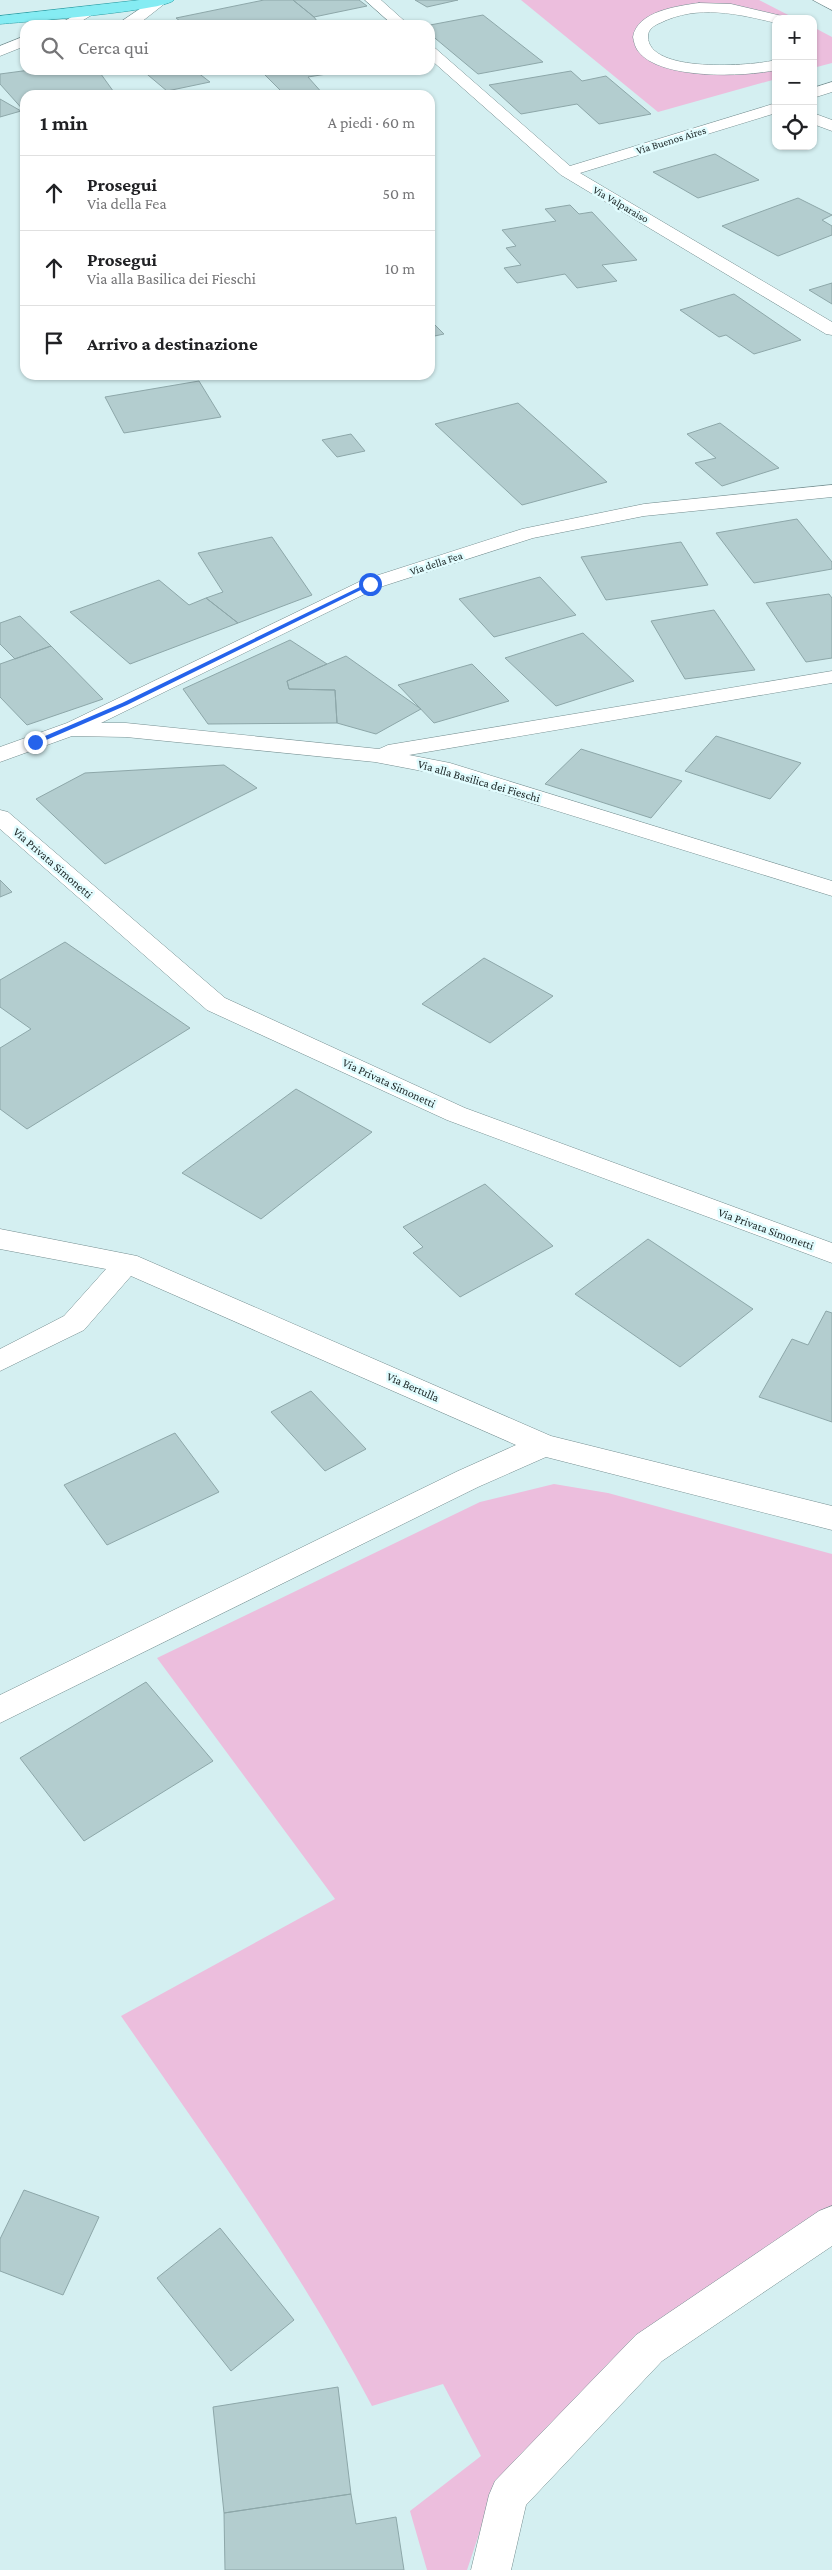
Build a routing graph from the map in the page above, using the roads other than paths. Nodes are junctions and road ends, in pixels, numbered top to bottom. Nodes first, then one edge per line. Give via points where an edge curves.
1 (164, 0) edge
2 (372, 0) edge
3 (820, 0) edge
4 (832, 6) edge
5 (90, 10) junction
6 (772, 18) edge
7 (0, 20) edge
8 (73, 20) edge
9 (135, 20) edge
10 (396, 20) edge
11 (20, 43) edge
12 (0, 51) edge
13 (435, 55) edge
14 (20, 57) edge
15 (0, 63) edge
16 (772, 66) edge
17 (832, 87) edge
18 (817, 92) edge
19 (772, 109) edge
20 (817, 120) edge
21 (832, 126) edge
22 (567, 172) junction
23 (832, 330) edge
24 (832, 491) edge
25 (832, 677) edge
26 (70, 729) junction
27 (0, 755) edge
28 (374, 755) junction
29 (0, 817) edge
30 (832, 889) edge
31 (0, 1239) edge
32 (832, 1253) edge
33 (128, 1263) junction
34 (0, 1361) edge
35 (544, 1444) junction
36 (832, 1518) edge
37 (0, 1710) edge
38 (832, 2224) edge
39 (491, 2570) edge

1 - 5 main road
1 - 9 street
2 - 10 street
3 - 4 street
5 - 7 main road
5 - 8 street
6 - 16 street via 735,9 688,10 671,13 647,24 640,39 650,54 678,66 735,72
11 - 12 street
13 - 22 street, Via Valparaiso
14 - 15 street
17 - 18 street
19 - 22 street, Via Buenos Aires
20 - 21 street
22 - 23 street, Via Valparaiso
24 - 26 street, Via della Fea via 644,510 529,533 370,584
25 - 28 street
26 - 27 street, Via alla Basilica dei Fieschi
26 - 28 street, Via alla Basilica dei Fieschi via 126,730
28 - 30 street, Via alla Basilica dei Fieschi via 442,768
29 - 32 street, Via Privata Simonetti via 216,1004 456,1114
31 - 33 street, Via Bertulla
33 - 34 street via 74,1323
33 - 35 street, Via Bertulla
35 - 36 street, Via Bertulla
35 - 37 street
38 - 39 street via 649,2348 509,2495

